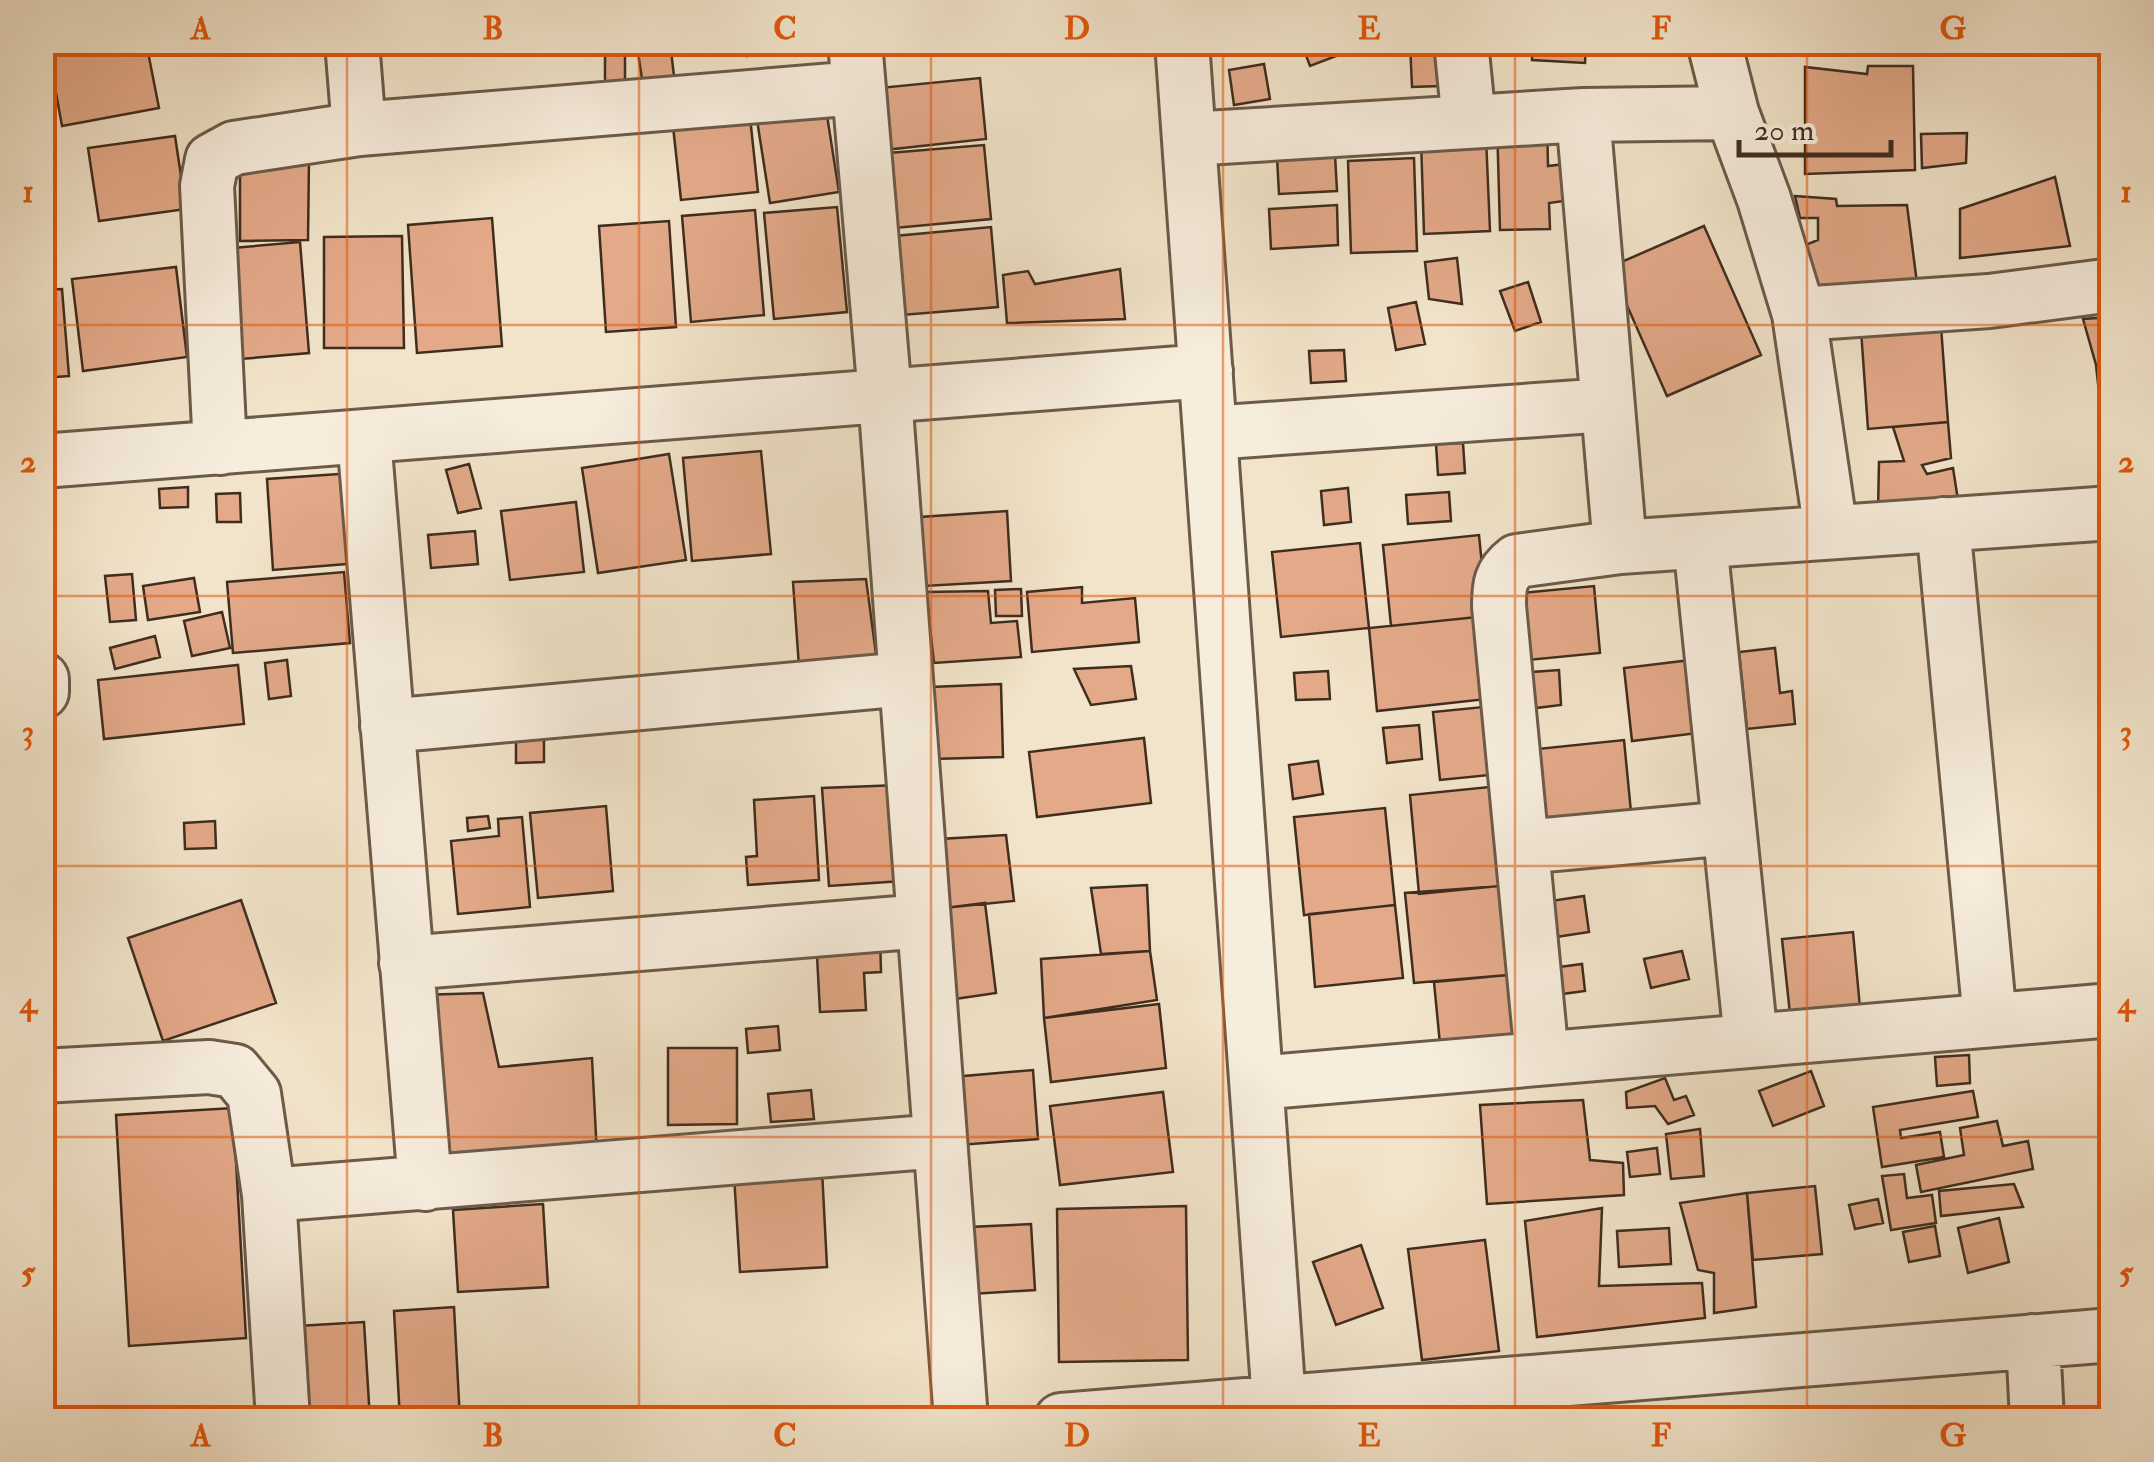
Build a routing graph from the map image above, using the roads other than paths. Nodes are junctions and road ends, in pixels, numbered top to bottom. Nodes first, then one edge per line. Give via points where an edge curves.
1 (352, 42) edge
2 (1182, 42) edge
3 (1461, 42) edge
4 (1714, 42) edge
5 (856, 65) edge
6 (1732, 113) junction
7 (1583, 115) junction
8 (1469, 122) junction
9 (359, 129) junction
10 (1189, 139) junction
11 (2112, 285) edge
12 (1799, 314) junction
13 (1206, 371) junction
14 (885, 396) junction
15 (1608, 405) junction
16 (1210, 433) junction
17 (364, 436) junction
18 (220, 448) junction
19 (42, 461) edge
20 (2112, 512) edge
21 (1943, 524) junction
22 (1831, 532) junction
23 (1700, 542) junction
24 (1620, 548) junction
25 (42, 678) edge
26 (906, 679) junction
27 (42, 692) edge
28 (387, 726) junction
29 (1729, 828) junction
30 (1522, 846) junction
31 (924, 921) junction
32 (406, 963) junction
33 (2112, 1010) edge
34 (1990, 1020) junction
35 (1751, 1040) junction
36 (1542, 1058) junction
37 (42, 1076) edge
38 (1256, 1084) junction
39 (940, 1140) junction
40 (424, 1184) junction
41 (268, 1195) junction
42 (2112, 1335) edge
43 (2033, 1341) junction
44 (1516, 1401) edge
45 (1280, 1402) junction
46 (1226, 1413) edge
47 (284, 1420) edge
48 (961, 1420) edge
49 (1061, 1420) edge
50 (2037, 1420) edge

1 - 9 street
2 - 10 street
3 - 8 street
4 - 6 street
5 - 9 street
5 - 14 street
6 - 7 street
6 - 12 street
7 - 8 street
7 - 15 street
8 - 10 street
9 - 18 street via 234,148 212,160 207,186
10 - 13 street
11 - 12 street via 1989,302
12 - 22 street
13 - 14 street
13 - 16 street
14 - 17 street
14 - 26 street
15 - 16 street
15 - 24 street
16 - 38 street
17 - 18 street
17 - 28 street
18 - 19 street
20 - 21 street
21 - 22 street
21 - 34 street
22 - 23 street
23 - 24 street
23 - 29 street
24 - 30 street via 1516,561 1503,571 1500,606
25 - 27 street
26 - 28 street
26 - 31 street
28 - 32 street
29 - 30 street
29 - 35 street
30 - 36 street
31 - 32 street
31 - 39 street
32 - 40 street
33 - 34 street
34 - 35 street
35 - 36 street
36 - 38 street
37 - 41 street via 236,1071 254,1094
38 - 45 street
39 - 40 street
39 - 48 street
40 - 41 street
41 - 47 street
42 - 43 street
43 - 44 street
43 - 50 street
44 - 45 street
45 - 46 street
46 - 49 street

